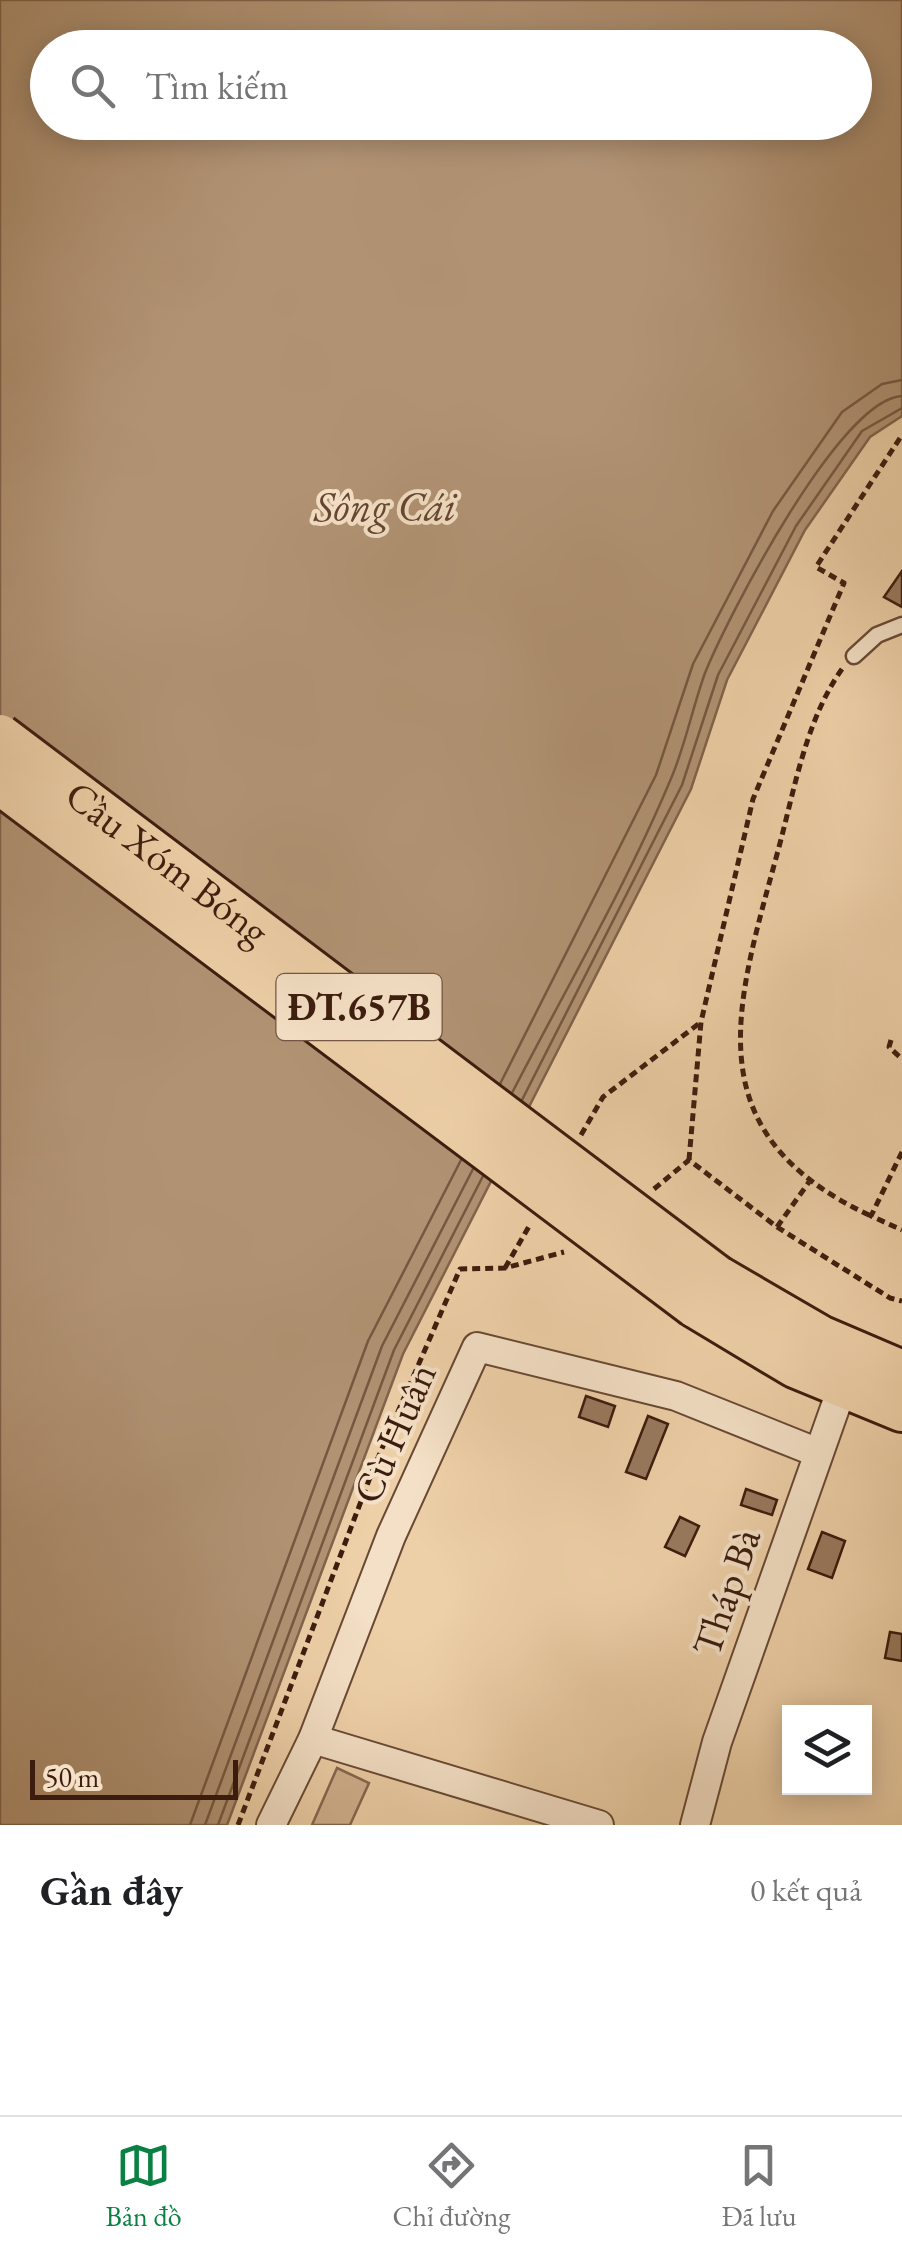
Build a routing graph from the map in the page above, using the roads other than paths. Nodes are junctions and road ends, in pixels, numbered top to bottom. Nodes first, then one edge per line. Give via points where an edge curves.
1 (902, 625) edge
2 (854, 656) road end
3 (0, 736) edge
4 (0, 783) edge
5 (706, 1292) junction
6 (896, 1362) edge
7 (842, 1388) junction
8 (902, 1410) edge
9 (816, 1452) junction
10 (314, 1739) junction
11 (271, 1825) edge
12 (598, 1825) edge
13 (695, 1825) edge

1 - 2 lane
3 - 5 main road, Cầu Xóm Bóng / ĐT.657B, bridge
4 - 5 main road, Cầu Xóm Bóng / ĐT.657B, bridge
5 - 6 main road, ĐT.657B
5 - 7 main road, ĐT.657B via 795,1366
7 - 8 main road, ĐT.657B
7 - 9 street, Tháp Bà
9 - 10 street, Cù Huân via 676,1396 477,1347 391,1536
9 - 13 street, Tháp Bà via 716,1742
10 - 11 street, Cù Huân
10 - 12 street

